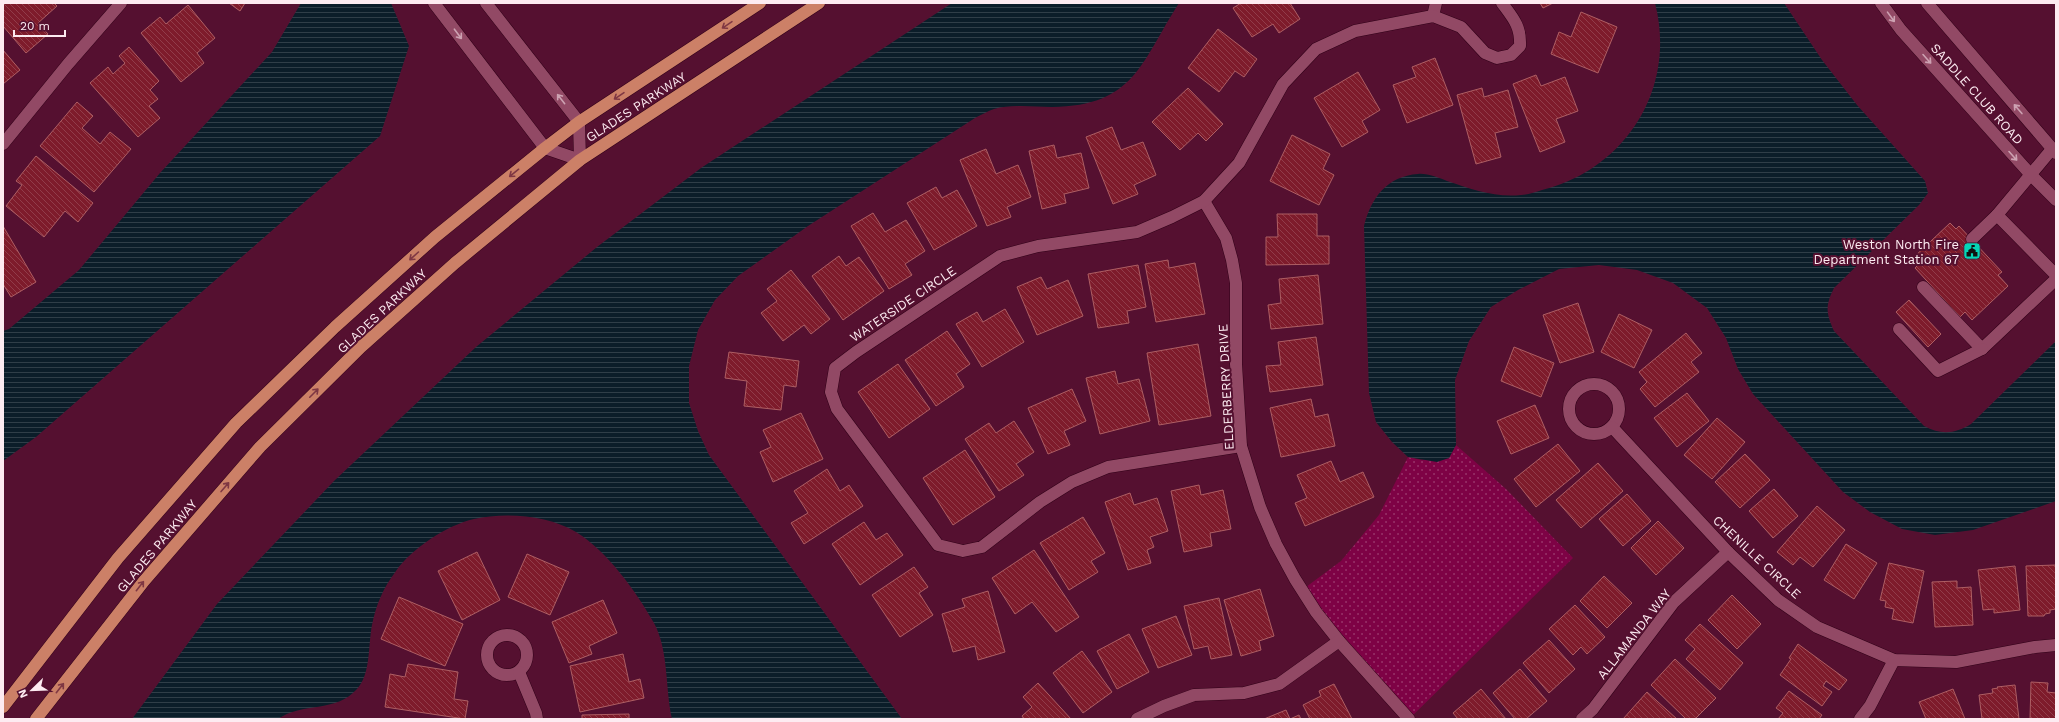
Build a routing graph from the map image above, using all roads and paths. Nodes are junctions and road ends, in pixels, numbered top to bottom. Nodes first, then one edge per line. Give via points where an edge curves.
1 (121, 3) edge
2 (434, 3) edge
3 (486, 3) edge
4 (760, 3) edge
5 (819, 3) edge
6 (1436, 3) edge
7 (1502, 3) edge
8 (1880, 3) edge
9 (1927, 3) edge
10 (1433, 16) junction
11 (579, 122) junction
12 (3, 144) edge
13 (545, 148) junction
14 (2054, 151) edge
15 (580, 160) junction
16 (2031, 175) junction
17 (1204, 200) junction
18 (2056, 200) edge
19 (1997, 215) junction
20 (1972, 239) dead end
21 (2056, 275) edge
22 (2056, 279) edge
23 (1923, 288) dead end
24 (1899, 329) dead end
25 (1982, 349) junction
26 (1612, 427) junction
27 (1240, 446) junction
28 (1728, 552) junction
29 (1339, 641) junction
30 (2056, 646) edge
31 (1894, 660) junction
32 (519, 672) dead end
33 (3, 707) edge
34 (36, 719) edge
35 (537, 719) edge
36 (1137, 719) edge
37 (1409, 719) edge
38 (1582, 719) edge
39 (1860, 719) edge

1 - 12 street
2 -> 13 street
11 -> 3 street
4 -> 11 main road, GLADES PARKWAY
5 - 15 main road, GLADES PARKWAY
6 - 10 street
7 - 10 street via 1519,27 1520,46 1511,55 1498,58 1485,53 1461,27
8 -> 16 street, SADDLE CLUB ROAD via 1900,30
14 -> 9 street, SADDLE CLUB ROAD
10 - 17 street, WATERSIDE CIRCLE via 1355,31 1316,49 1283,84 1239,163
11 - 13 main road, GLADES PARKWAY
11 - 15 street
13 - 15 street
13 -> 33 main road, GLADES PARKWAY via 429,243 335,327 236,423 118,558
14 - 16 street
34 -> 15 main road, GLADES PARKWAY via 144,581 260,447 361,347 454,263
16 - 18 street, SADDLE CLUB ROAD
16 - 19 street
17 - 27 street, ELDERBERRY DRIVE via 1226,238 1236,283
17 - 27 street, WATERSIDE CIRCLE via 1137,232 1038,246 1000,256 835,368 830,392 837,409 938,545 962,551 982,547 1040,502 1072,482 1108,467
19 - 20 street
19 - 21 street
22 - 25 street
23 - 25 street
24 - 25 street via 1938,371
26 - 26 street via 1617,421 1620,409 1613,391 1591,383 1577,390 1569,404 1569,412 1576,426 1590,434 1605,432
26 - 28 street, CHENILLE CIRCLE
27 - 29 street, ELDERBERRY DRIVE via 1260,507 1276,544 1316,612
28 - 31 street, CHENILLE CIRCLE via 1778,600 1816,627
28 - 38 street, ALLAMANDA WAY via 1674,602 1593,709
29 - 36 street via 1279,684 1244,693 1194,695
29 - 37 street, ELDERBERRY DRIVE
30 - 31 street, CHENILLE CIRCLE via 2035,647 1956,662
31 - 39 street via 1870,706
32 - 35 street

